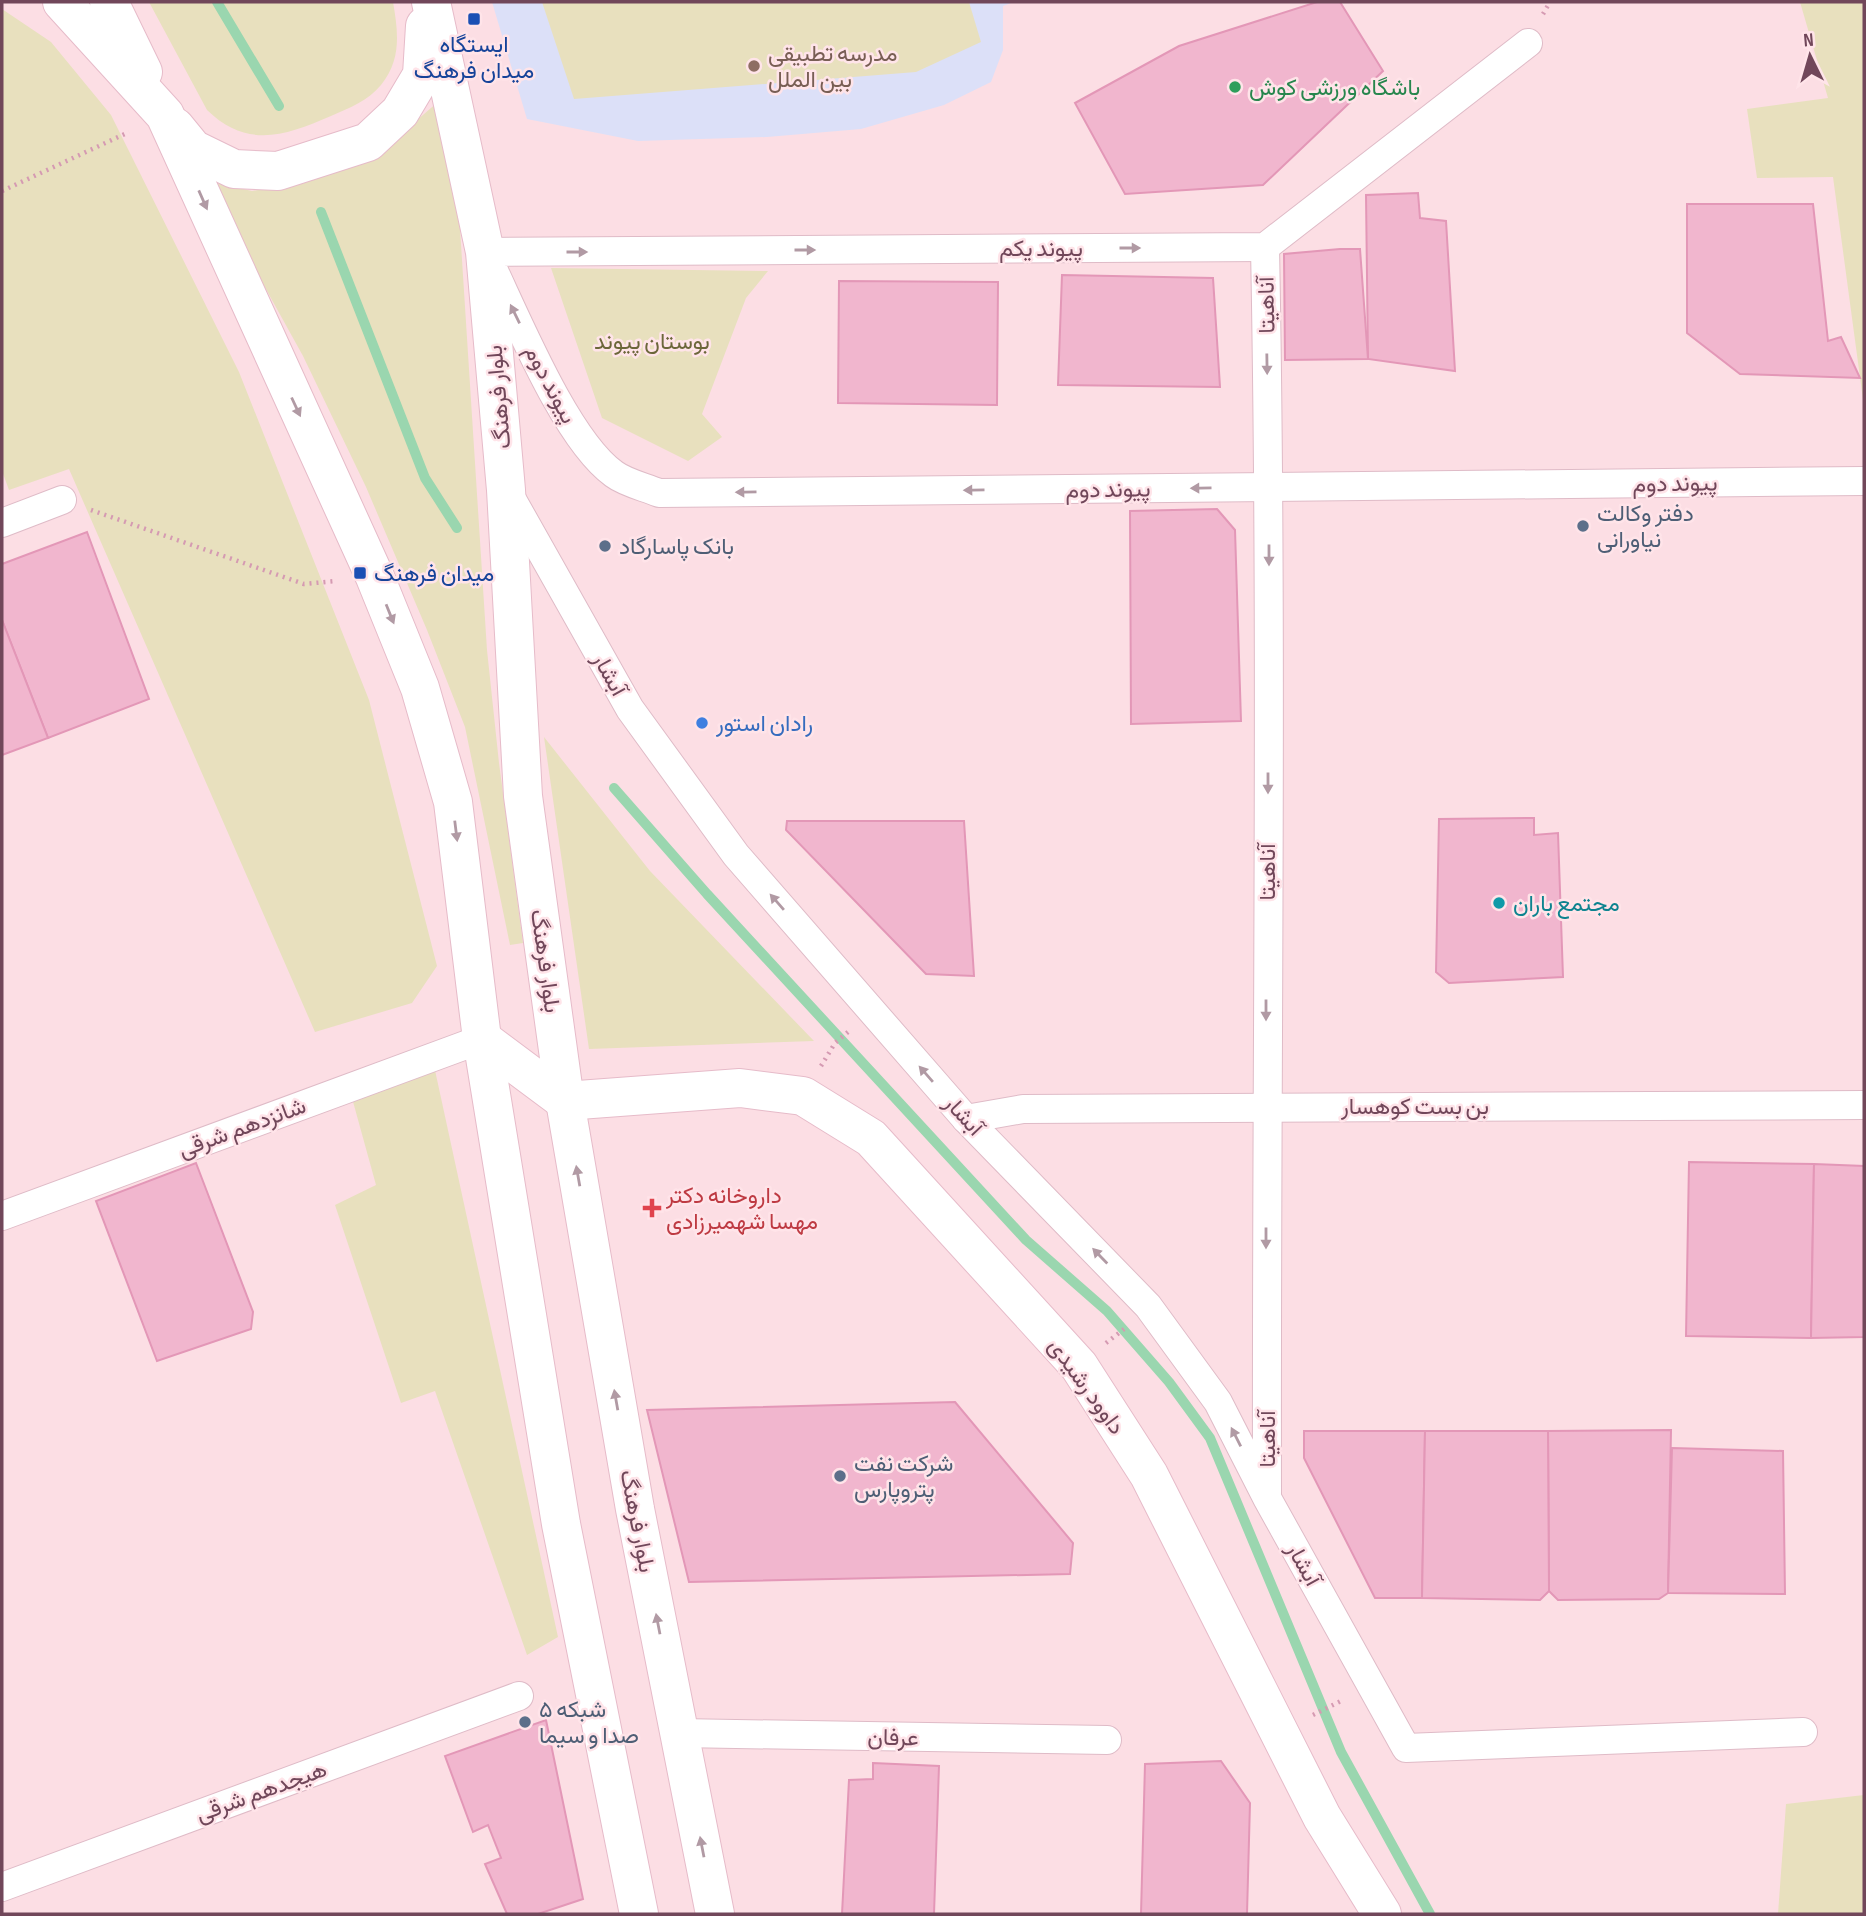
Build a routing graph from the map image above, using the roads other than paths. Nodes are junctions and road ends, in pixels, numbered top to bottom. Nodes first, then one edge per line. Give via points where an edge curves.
1 (62, 2) edge
2 (109, 2) edge
3 (428, 2) edge
4 (1528, 43) dead end
5 (164, 115) junction
6 (1265, 247) junction
7 (485, 253) junction
8 (1864, 481) edge
9 (1269, 487) junction
10 (506, 490) junction
11 (62, 500) road end
12 (2, 523) edge
13 (482, 1039) junction
14 (565, 1101) junction
15 (1864, 1105) edge
16 (1266, 1106) junction
17 (966, 1119) junction
18 (2, 1216) edge
19 (1267, 1498) junction
20 (519, 1696) dead end
21 (1804, 1732) dead end
22 (679, 1733) junction
23 (1107, 1740) dead end
24 (2, 1887) edge
25 (639, 1914) edge
26 (715, 1914) edge
27 (1382, 1914) edge

1 - 5 main road
2 - 5 main road
3 - 5 main road via 422,75 400,112 368,142 278,171 234,169 193,149
3 - 7 main road, بلوار فرهنگ
4 - 6 street
5 -> 13 main road via 375,577 420,688 453,802
7 -> 6 street, پیوند یکم
6 -> 9 street, آناهیتا
9 -> 7 street, پیوند دوم via 659,493 615,475 581,441
7 - 10 main road, بلوار فرهنگ
8 - 9 street, پیوند دوم
9 -> 16 street, آناهیتا
10 - 14 main road, بلوار فرهنگ via 523,796
17 -> 10 street, آبشار via 728,844 630,709
11 - 12 street
13 - 14 main road
13 - 18 street, شانزدهم شرقی
13 - 25 main road via 561,1524
22 -> 14 main road, بلوار فرهنگ via 635,1509
14 - 27 main road, داوود رشیدی via 740,1088 803,1096 871,1138 1086,1377 1149,1475 1322,1817
15 - 16 street, بن بست کوهسار
16 - 17 street, بن بست کوهسار via 1023,1109
16 -> 19 street, آناهیتا
19 -> 17 street, آبشار via 1218,1402 1148,1306
19 - 21 street, آبشار via 1406,1748
20 - 24 street, هیجدهم شرقی
22 - 23 street, عرفان
26 -> 22 main road, بلوار فرهنگ

